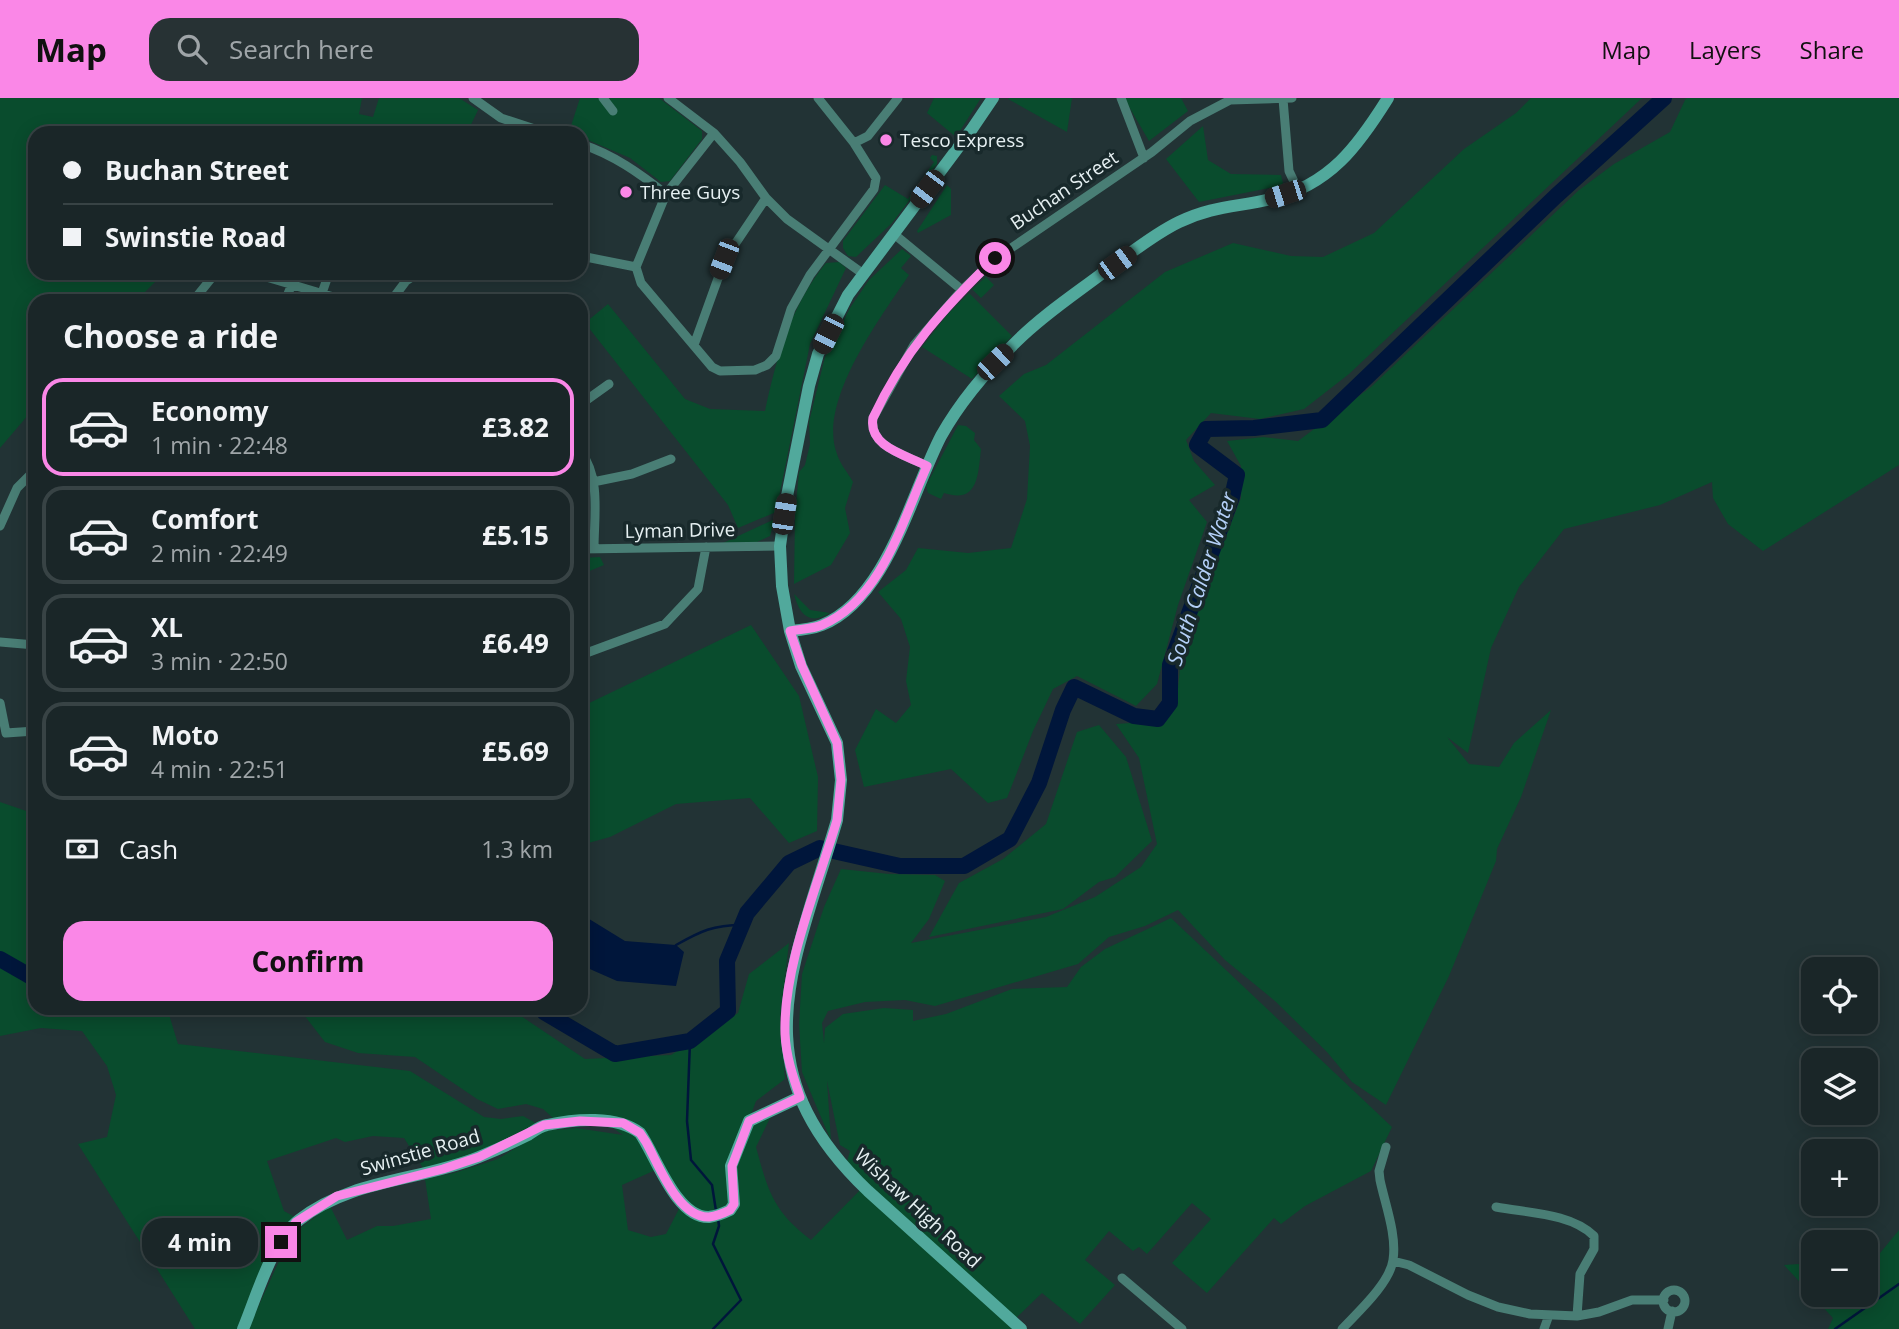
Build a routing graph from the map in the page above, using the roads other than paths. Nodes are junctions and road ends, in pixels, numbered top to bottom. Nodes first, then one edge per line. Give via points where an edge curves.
1 (473, 98) edge
2 (603, 98) edge
3 (668, 98) edge
4 (818, 98) edge
5 (898, 98) edge
6 (993, 98) edge
7 (1121, 98) edge
8 (1388, 98) edge
9 (1251, 99) edge
10 (1287, 99) edge
11 (613, 111) dead end
12 (526, 126) edge
13 (713, 133) junction
14 (854, 143) junction
15 (588, 146) edge
16 (1144, 158) junction
17 (1298, 190) junction
18 (666, 194) junction
19 (766, 198) junction
20 (894, 234) junction
21 (830, 250) junction
22 (588, 257) edge
23 (636, 267) junction
24 (862, 273) junction
25 (210, 280) edge
26 (278, 280) edge
27 (327, 280) edge
28 (408, 280) edge
29 (292, 284) junction
30 (962, 290) junction
31 (322, 293) junction
32 (199, 294) edge
33 (288, 294) edge
34 (325, 294) edge
35 (396, 294) edge
36 (694, 345) junction
37 (609, 384) dead end
38 (588, 399) edge
39 (671, 459) dead end
40 (588, 464) edge
41 (927, 466) junction
42 (28, 477) edge
43 (593, 482) junction
44 (0, 526) edge
45 (780, 546) junction
46 (706, 547) junction
47 (588, 549) edge
48 (594, 549) junction
49 (790, 631) junction
50 (0, 642) edge
51 (28, 644) edge
52 (588, 652) edge
53 (0, 703) edge
54 (28, 731) edge
55 (800, 1097) junction
56 (1386, 1147) dead end
57 (1496, 1207) dead end
58 (1393, 1261) junction
59 (1122, 1278) dead end
60 (1664, 1300) junction
61 (1672, 1311) junction
62 (1549, 1315) junction
63 (1577, 1316) junction
64 (243, 1329) edge
65 (1021, 1329) edge
66 (1182, 1329) edge
67 (1342, 1329) edge
68 (1544, 1329) edge
69 (1668, 1329) edge

1 - 12 street via 501,118
2 - 11 street
3 - 13 street
4 - 14 street
5 - 14 street via 867,136
6 - 20 street, Wishaw High Road
7 - 16 street
8 - 17 street via 1346,158
9 - 10 street, Buchan Street
9 - 16 street, Buchan Street via 1230,100 1193,119
10 - 17 street via 1289,171
13 - 18 street
13 - 19 street
14 - 21 street via 876,178 874,189
15 - 18 street via 634,169
16 - 30 street, Buchan Street via 995,258
17 - 41 street via 1218,207 1178,222 1038,321 968,393
18 - 23 street
19 - 21 street
19 - 36 street via 724,259
20 - 24 street, Wishaw High Road
20 - 30 street
21 - 24 street
21 - 36 street via 803,286 776,356 767,365 755,370 720,370
22 - 23 street
23 - 36 street via 641,283
24 - 45 street, Wishaw High Road via 818,354
25 - 32 street
26 - 29 street
27 - 31 street
28 - 35 street
29 - 31 street
29 - 33 street
30 - 41 street, Buchan Street via 914,345 873,418 874,435 880,442
31 - 34 street
37 - 38 street
39 - 43 street
40 - 43 street
41 - 49 street via 893,545 870,584 834,619
42 - 44 street via 17,488
43 - 48 street
45 - 46 street, Lyman Drive
45 - 49 street, Wishaw High Road
46 - 48 street, Lyman Drive
46 - 52 street via 698,589 665,624
47 - 48 street, Lyman Drive
49 - 55 street, Wishaw High Road via 837,743 841,780 837,820 788,996 785,1034
50 - 51 street
53 - 54 street via 6,733
55 - 64 street, Swinstie Road via 749,1121 732,1166 734,1204 717,1214 696,1214 681,1205 640,1133 623,1123 544,1125 479,1157 337,1196 296,1222 281,1242
55 - 65 street, Wishaw High Road via 845,1170
56 - 58 street via 1380,1180
57 - 63 street via 1571,1222 1594,1236 1594,1249 1580,1274
58 - 62 street via 1498,1307
58 - 67 street via 1386,1277
59 - 66 street
60 - 61 street
60 - 61 street via 1672,1290 1684,1296 1684,1306
60 - 63 street via 1632,1300
61 - 69 street
62 - 63 street
62 - 68 street

